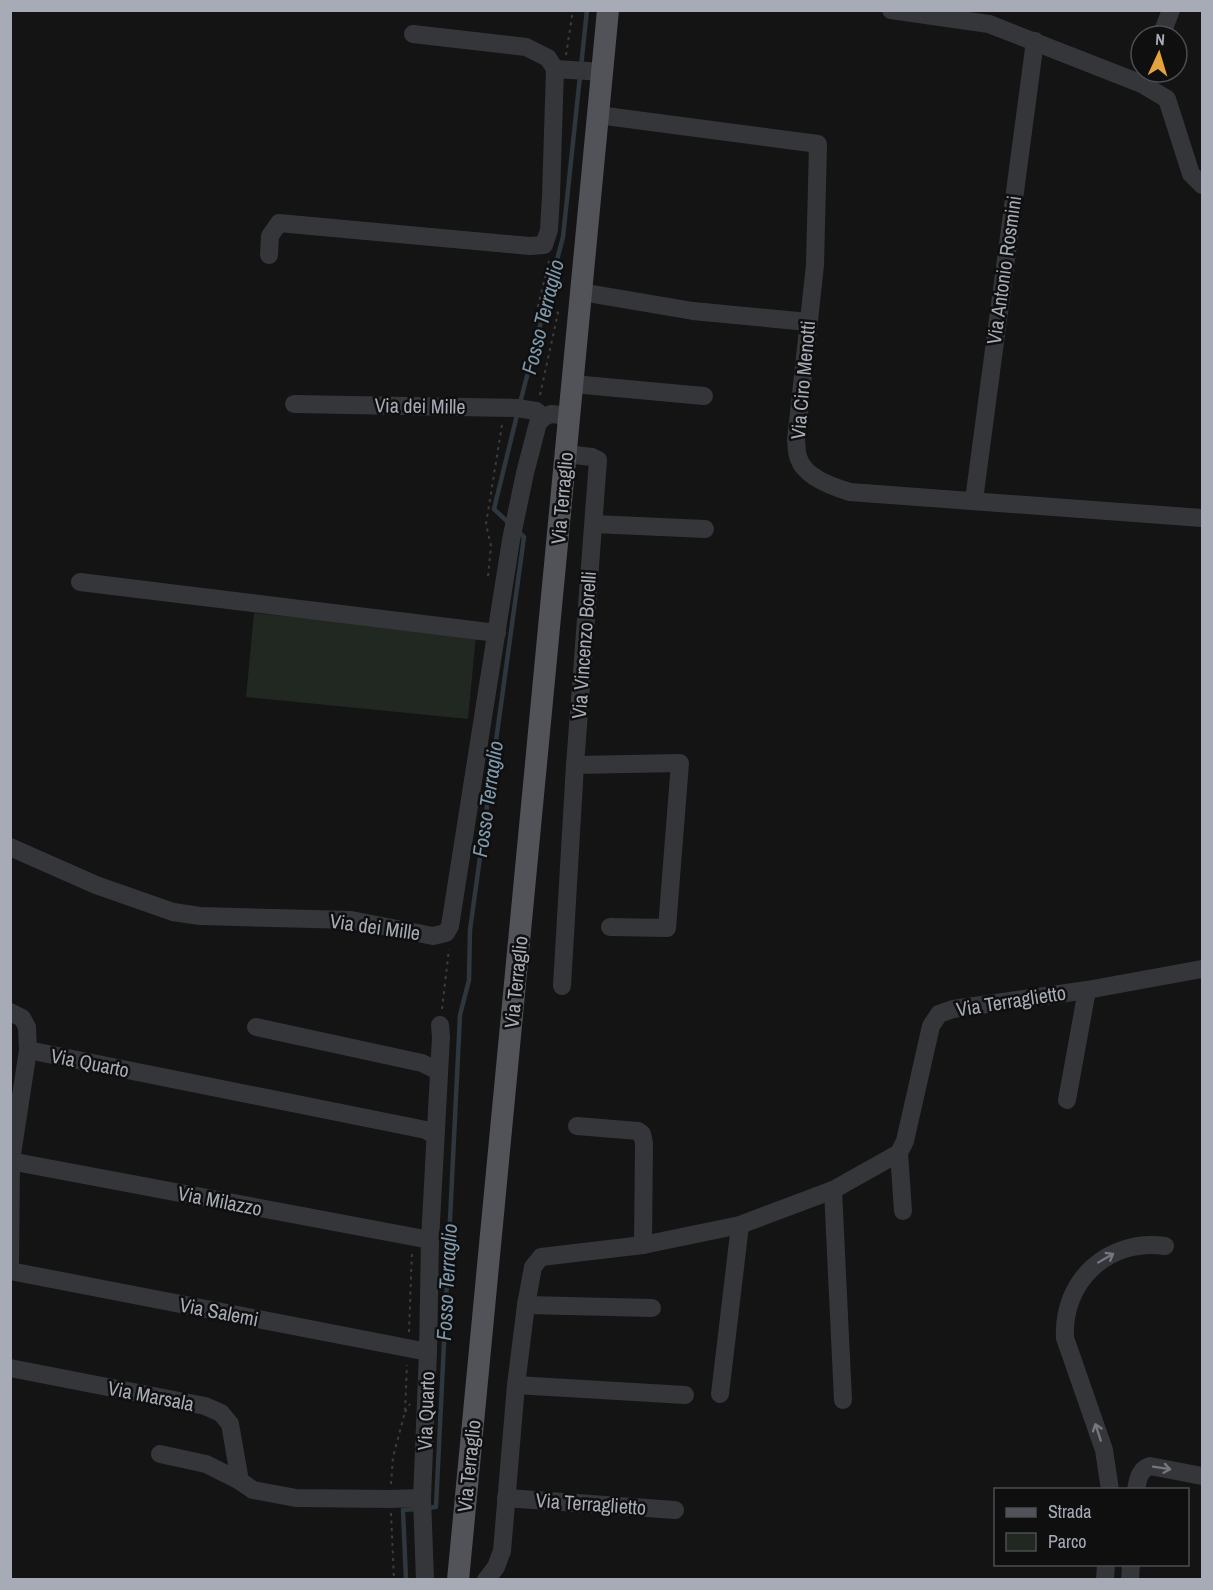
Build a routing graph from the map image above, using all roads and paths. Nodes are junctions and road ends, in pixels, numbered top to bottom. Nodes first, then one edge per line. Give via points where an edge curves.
1 (608, 10) edge
2 (891, 10) edge
3 (413, 34) dead end
4 (1035, 41) junction
5 (562, 69) junction
6 (596, 72) junction
7 (1129, 73) edge
8 (1151, 84) edge
9 (598, 115) junction
10 (1203, 184) edge
11 (269, 255) dead end
12 (581, 292) junction
13 (541, 307) dead end
14 (808, 322) junction
15 (573, 384) junction
16 (704, 396) dead end
17 (294, 404) dead end
18 (532, 412) junction
19 (570, 416) junction
20 (566, 454) junction
21 (974, 500) junction
22 (1203, 518) edge
23 (594, 524) junction
24 (705, 529) dead end
25 (80, 582) dead end
26 (497, 633) junction
27 (575, 765) junction
28 (10, 847) edge
29 (610, 927) dead end
30 (446, 933) junction
31 (1203, 969) edge
32 (562, 986) dead end
33 (1087, 990) junction
34 (10, 1012) edge
35 (440, 1025) joint
36 (256, 1027) dead end
37 (28, 1050) junction
38 (438, 1071) junction
39 (1066, 1100) dead end
40 (577, 1126) dead end
41 (434, 1135) junction
42 (898, 1153) junction
43 (11, 1161) edge
44 (833, 1190) junction
45 (903, 1211) dead end
46 (740, 1225) junction
47 (430, 1240) junction
48 (643, 1245) junction
49 (1165, 1246) dead end
50 (10, 1263) edge
51 (10, 1271) edge
52 (526, 1305) junction
53 (652, 1308) dead end
54 (428, 1352) junction
55 (10, 1368) edge
56 (516, 1385) junction
57 (720, 1394) dead end
58 (685, 1395) dead end
59 (843, 1400) dead end
60 (160, 1454) dead end
61 (1203, 1476) edge
62 (240, 1480) junction
63 (1110, 1488) edge
64 (1136, 1488) edge
65 (506, 1498) junction
66 (421, 1504) junction
67 (675, 1510) dead end
68 (425, 1580) edge
69 (458, 1580) edge
70 (486, 1580) edge

1 - 6 main road, Via Terraglio
2 - 4 street via 989,24
3 - 5 street via 525,47
4 - 7 street
4 - 21 street, Via Antonio Rosmini
5 - 6 street
5 - 11 street via 549,230 544,245 279,223 270,236
6 - 9 main road, Via Terraglio
8 - 10 street via 1167,99 1191,174
9 - 12 main road, Via Terraglio
9 - 14 street, Via Ciro Menotti via 818,144 815,265
12 - 14 street via 693,311
12 - 15 main road, Via Terraglio
13 - 18 path via 558,313
14 - 21 street, Via Ciro Menotti via 796,440 801,464 830,486 850,492
15 - 16 street
15 - 19 main road, Via Terraglio
17 - 18 street, Via dei Mille
18 - 19 street, Via dei Mille
18 - 26 street, Via dei Mille via 538,423 515,516
19 - 20 main road, Via Terraglio
20 - 23 street, Via Vincenzo Borelli via 598,460
20 - 69 main road, Via Terraglio
21 - 22 street, Via Ciro Menotti
23 - 24 street
23 - 27 street, Via Vincenzo Borelli
25 - 26 street
26 - 30 street, Via dei Mille via 475,721 456,843 450,926
27 - 29 street via 680,763 667,928
27 - 32 street, Via Vincenzo Borelli
28 - 30 street, Via dei Mille via 96,885 174,912 351,920 433,936
30 - 35 path via 450,943
31 - 33 street, Via Terraglietto
33 - 39 street, Via Terraglietto
33 - 42 street, Via Terraglietto via 939,1014 930,1026 905,1141
34 - 37 street via 22,1018 27,1027
35 - 38 street, Via Quarto
36 - 38 street via 422,1063
37 - 41 street, Via Quarto via 426,1130
37 - 43 street
38 - 41 street, Via Quarto
40 - 48 street via 642,1134
41 - 47 street, Via Quarto
42 - 44 street
42 - 45 street, Via Terraglietto
43 - 47 street, Via Milazzo
43 - 50 street
44 - 46 street
44 - 59 street
46 - 48 street
46 - 57 street
47 - 54 street, Via Quarto
48 - 52 street via 542,1257 533,1267
63 -> 49 street via 1104,1450 1065,1338 1067,1306 1086,1274 1100,1260 1134,1246
51 - 54 street, Via Salemi
52 - 53 street
52 - 56 street
54 - 66 street, Via Quarto
55 - 62 street, Via Marsala via 205,1406 221,1413 230,1424
56 - 58 street
56 - 65 street
60 - 62 street via 206,1464
64 -> 61 street via 1139,1475 1150,1466
62 - 66 street via 253,1490 296,1497 396,1499
65 - 67 street, Via Terraglietto
65 - 70 street via 502,1551
66 - 68 street, Via Quarto

